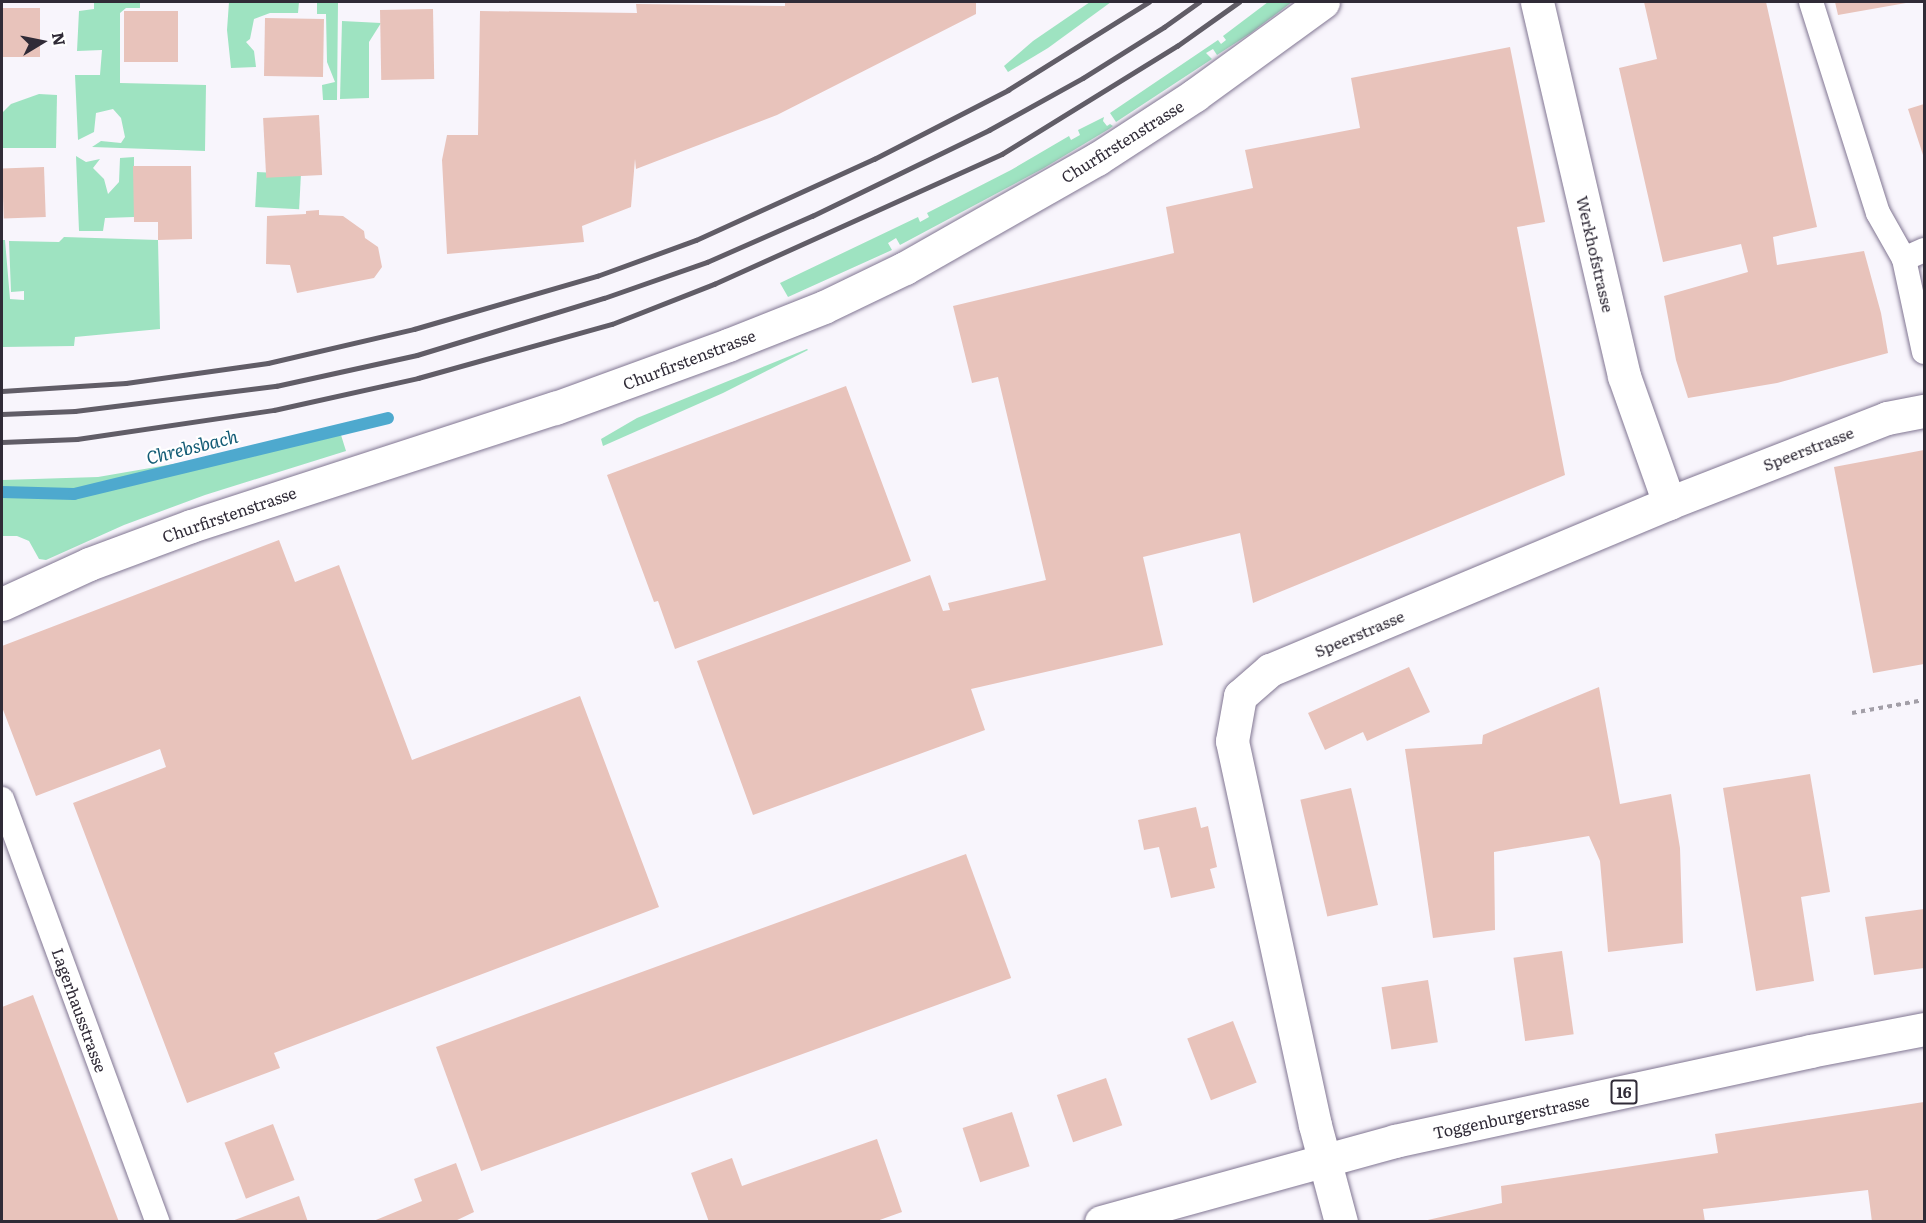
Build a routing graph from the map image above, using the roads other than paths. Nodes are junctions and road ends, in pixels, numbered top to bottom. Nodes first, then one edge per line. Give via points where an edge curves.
1 (1323, 2) edge
2 (1537, 2) edge
3 (1811, 2) edge
4 (1914, 254) edge
5 (1924, 336) edge
6 (1924, 411) edge
7 (1669, 503) junction
8 (2, 604) edge
9 (2, 799) edge
10 (1924, 1029) edge
11 (1325, 1159) junction
12 (158, 1221) edge
13 (1101, 1221) edge
14 (1341, 1221) edge

1 - 8 street, Churfirstenstrasse via 1195,95 1097,159 905,268 824,307 555,408 191,525 89,564
2 - 7 street, Werkhofstrasse via 1624,376
3 - 4 lane via 1878,213
4 - 5 lane
6 - 7 street, Speerstrasse via 1887,418
7 - 11 street, Speerstrasse via 1270,670 1240,696 1232,741
9 - 12 lane, Lagerhausstrasse
10 - 11 street, Toggenburgerstrasse / 16
11 - 13 street, Toggenburgerstrasse / 16
11 - 14 street, Speerstrasse

